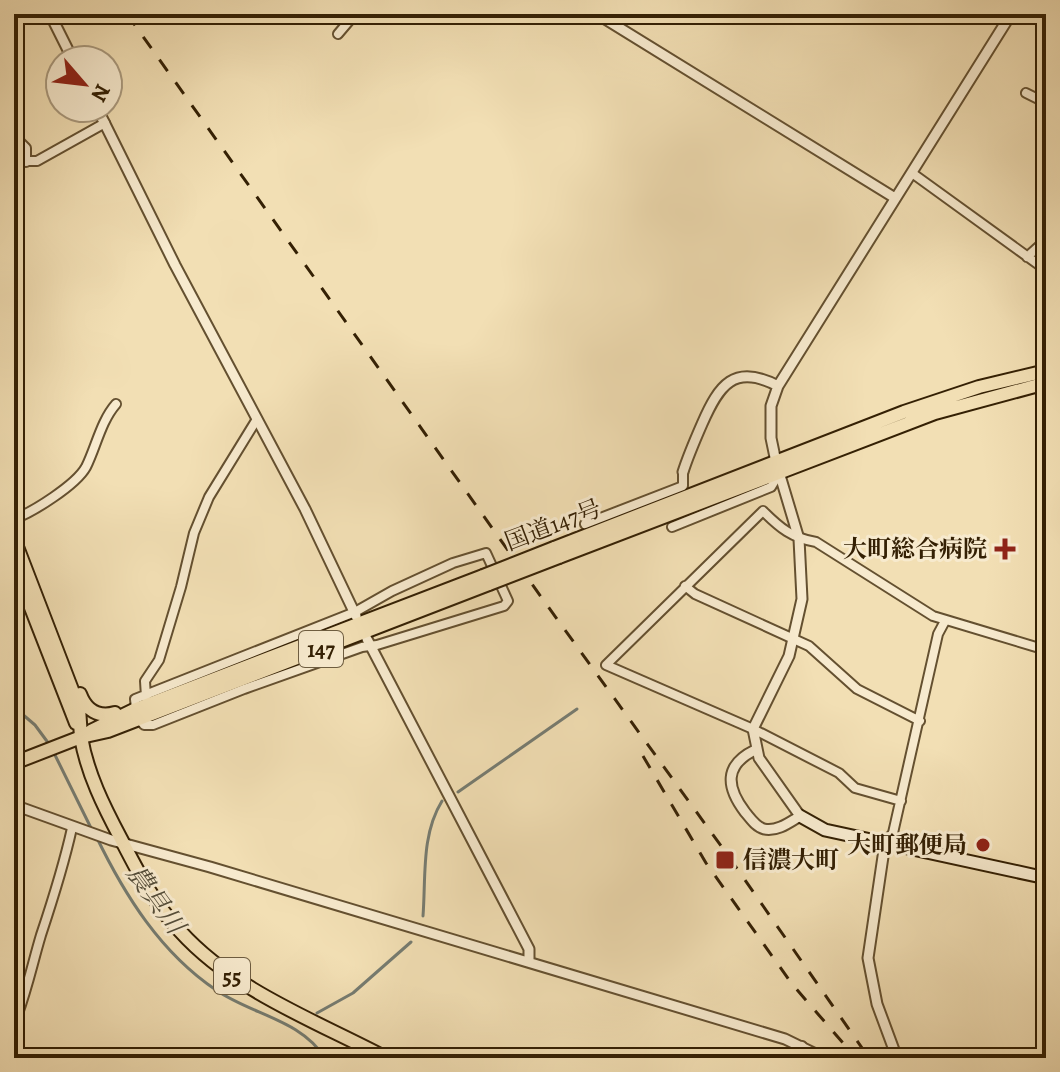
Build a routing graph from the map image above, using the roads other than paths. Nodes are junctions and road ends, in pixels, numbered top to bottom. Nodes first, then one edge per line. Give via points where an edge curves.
1 (50, 14) edge
2 (355, 14) edge
3 (597, 14) edge
4 (1011, 14) edge
5 (1035, 14) edge
6 (1046, 22) edge
7 (338, 34) dead end
8 (65, 44) edge
9 (1026, 93) dead end
10 (1046, 103) edge
11 (103, 124) edge
12 (105, 124) edge
13 (14, 136) edge
14 (14, 161) edge
15 (26, 162) junction
16 (912, 173) junction
17 (895, 198) junction
18 (1046, 240) edge
19 (1027, 257) junction
20 (1046, 270) edge
21 (1046, 371) edge
22 (1046, 383) edge
23 (778, 386) junction
24 (116, 404) dead end
25 (257, 419) junction
26 (778, 468) junction
27 (683, 472) joint
28 (14, 519) edge
29 (585, 524) dead end
30 (672, 527) dead end
31 (14, 539) edge
32 (799, 539) junction
33 (14, 564) edge
34 (685, 586) junction
35 (355, 614) junction
36 (945, 621) junction
37 (795, 638) junction
38 (369, 642) junction
39 (1046, 650) edge
40 (62, 661) junction
41 (146, 697) junction
42 (138, 714) junction
43 (920, 721) junction
44 (753, 729) junction
45 (81, 737) junction
46 (755, 750) junction
47 (14, 763) edge
48 (901, 801) junction
49 (14, 805) edge
50 (800, 816) junction
51 (72, 828) junction
52 (117, 841) junction
53 (885, 843) junction
54 (1046, 878) edge
55 (529, 962) junction
56 (14, 1024) edge
57 (802, 1046) junction
58 (386, 1058) edge
59 (795, 1058) edge
60 (824, 1058) edge
61 (897, 1058) edge

1 - 8 street
2 - 7 street
3 - 17 street
4 - 16 street
5 - 6 street
9 - 10 street
11 - 15 street via 42,159
12 - 25 street
13 - 15 street via 26,148
14 - 15 street
16 - 17 street
16 - 19 street
17 - 23 street
18 - 19 street
19 - 20 street
21 - 26 main road, 国道147号 / 147 via 904,412
22 - 26 main road, 国道147号 / 147 via 935,413
23 - 26 street via 770,420
23 - 27 street via 751,376 719,390
24 - 28 street via 83,472
25 - 35 street
25 - 41 street via 209,497 194,533 159,660 145,681
26 - 30 street via 771,487
26 - 32 street
26 - 42 main road, 国道147号 / 147, bridge
27 - 29 street via 683,486
31 - 40 main road, 147
32 - 34 street via 763,511
32 - 36 street via 816,542
32 - 37 street via 802,599
33 - 45 main road
34 - 37 street
34 - 44 street via 606,665
35 - 38 street via 392,591 486,553 508,601
35 - 41 street
36 - 39 street
36 - 43 street
37 - 43 street via 857,689
37 - 44 street
38 - 42 street via 153,725 144,725
38 - 55 street via 529,949
40 - 42 main road, 147 via 85,706 106,716
40 - 45 main road, 147 via 79,708
41 - 42 street via 135,699
42 - 45 main road, 国道147号 / 147 via 108,731
43 - 48 street
44 - 46 street
44 - 48 street via 839,773 855,788
45 - 47 main road, 国道147号
45 - 52 main road, 55
46 - 50 street
46 - 50 street via 731,773 731,787 743,809 755,825 768,830
48 - 53 street
49 - 51 street
50 - 53 main road via 825,830
51 - 52 street
51 - 56 street
52 - 55 street
52 - 58 main road, 55 via 151,894 203,955 238,980
53 - 54 main road
53 - 61 street via 868,958 877,1004
55 - 57 street
57 - 59 street
57 - 60 street

